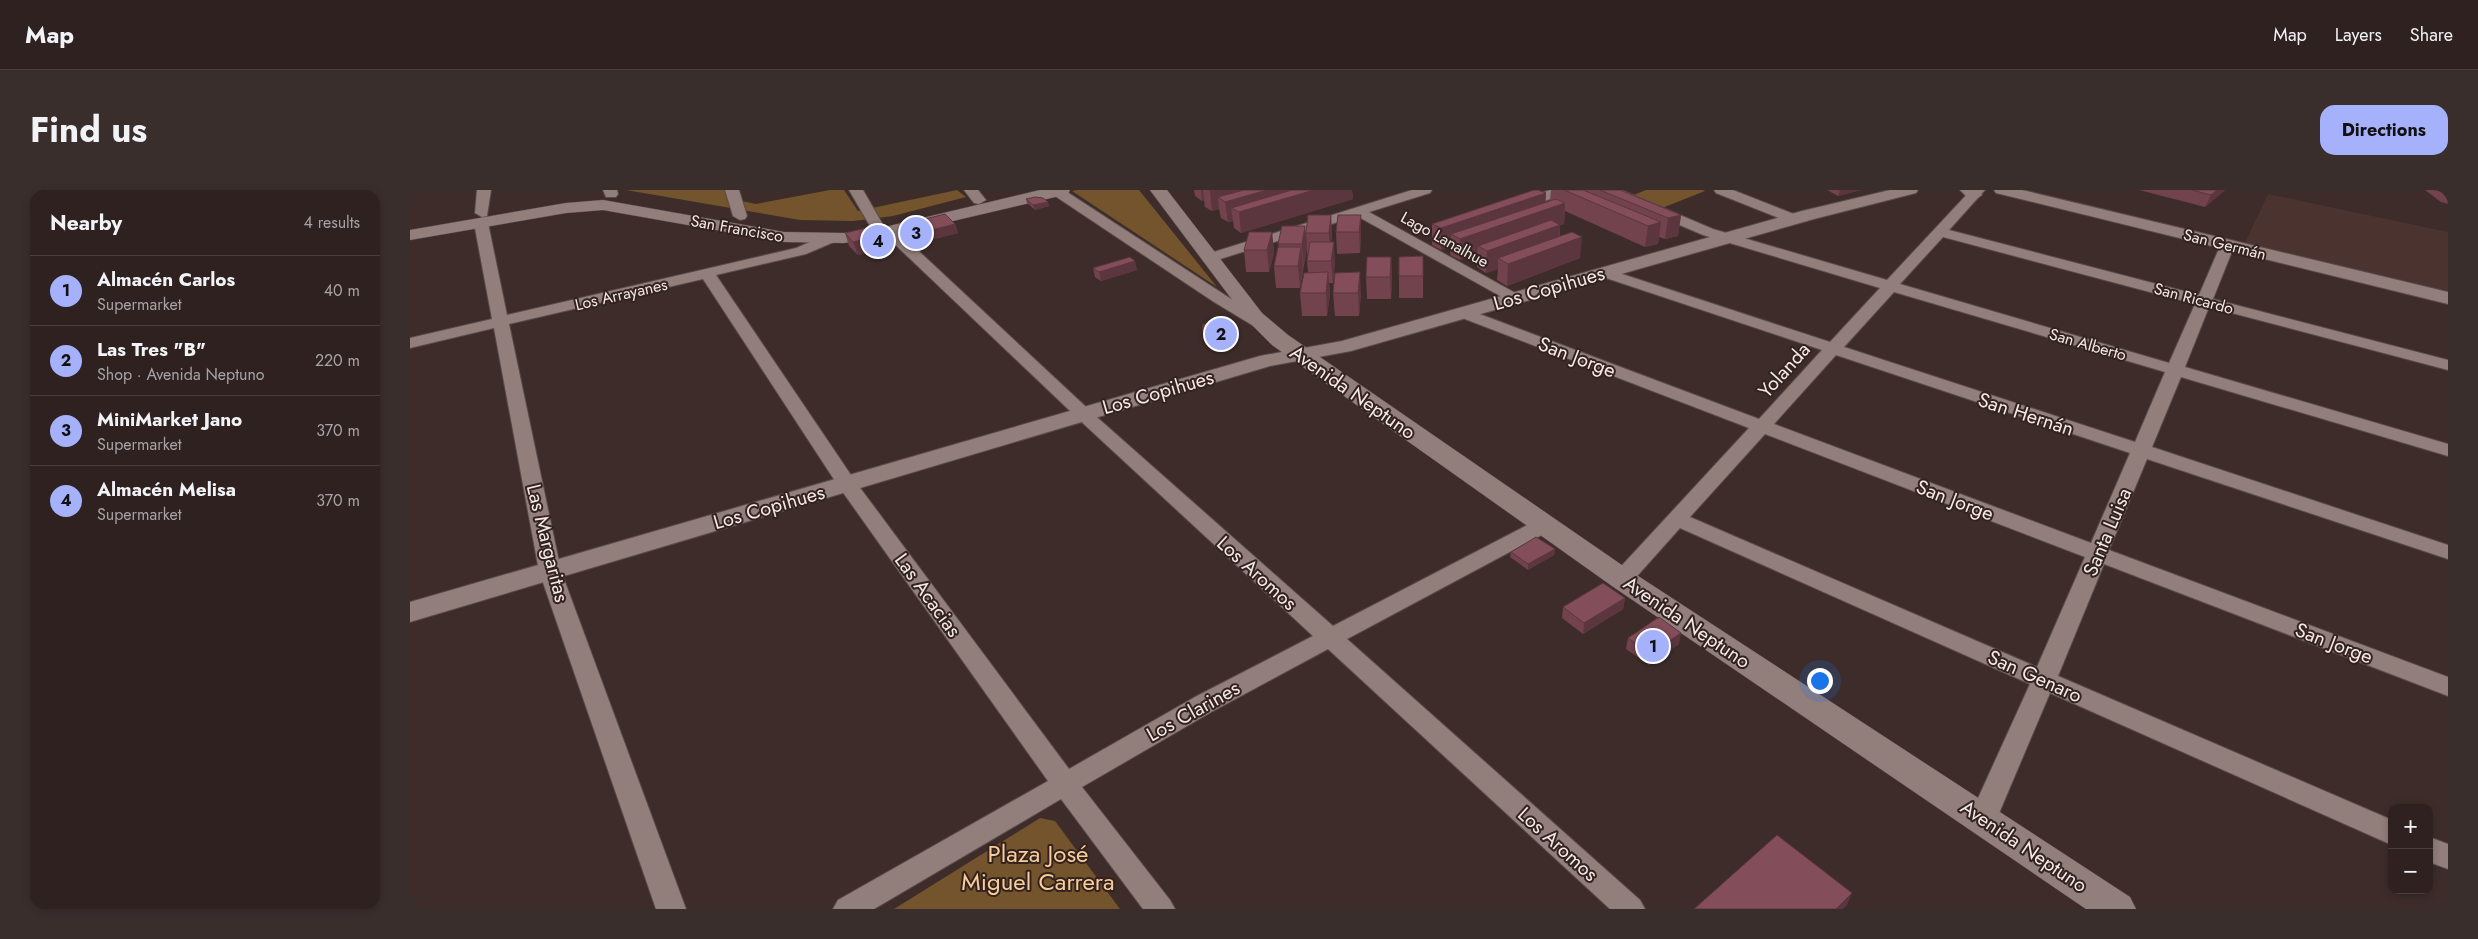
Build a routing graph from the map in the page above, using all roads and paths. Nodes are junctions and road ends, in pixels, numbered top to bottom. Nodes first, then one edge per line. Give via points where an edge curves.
1 (484, 190) edge
2 (732, 190) edge
3 (856, 190) edge
4 (1015, 190) edge
5 (1158, 190) edge
6 (1385, 190) edge
7 (1425, 190) edge
8 (1563, 190) edge
9 (1613, 190) edge
10 (1721, 190) edge
11 (1910, 190) edge
12 (2002, 190) edge
13 (1059, 191) edge
14 (611, 192) edge
15 (1973, 192) edge
16 (975, 195) edge
17 (1400, 198) junction
18 (1506, 209) dead end
19 (1358, 211) junction
20 (740, 216) junction
21 (482, 218) junction
22 (1794, 219) junction
23 (410, 226) edge
24 (882, 227) junction
25 (1939, 232) junction
26 (410, 235) edge
27 (1431, 235) dead end
28 (1728, 238) junction
29 (830, 239) junction
30 (1412, 241) junction
31 (2228, 244) junction
32 (1209, 258) junction
33 (706, 273) junction
34 (1604, 273) junction
35 (1890, 286) junction
36 (1514, 298) junction
37 (2448, 298) edge
38 (2204, 300) junction
39 (1463, 313) junction
40 (500, 322) junction
41 (1263, 325) junction
42 (410, 344) edge
43 (1832, 349) junction
44 (1300, 355) junction
45 (2448, 365) edge
46 (2175, 370) junction
47 (1083, 414) junction
48 (1762, 427) junction
49 (2448, 450) edge
50 (2141, 452) junction
51 (847, 484) junction
52 (1677, 520) junction
53 (1544, 525) junction
54 (2448, 552) edge
55 (2098, 554) junction
56 (550, 571) junction
57 (1622, 579) junction
58 (410, 612) edge
59 (1328, 637) junction
60 (2044, 680) junction
61 (2448, 686) edge
62 (1064, 783) junction
63 (1983, 818) junction
64 (2388, 831) edge
65 (2433, 851) edge
66 (2448, 857) edge
67 (671, 909) edge
68 (848, 909) edge
69 (1160, 909) edge
70 (1630, 909) edge
71 (2118, 909) edge

1 - 21 street, Las Margaritas
2 - 20 street
3 - 24 street, Los Aromos
4 - 16 main road, San Francisco
5 - 32 main road, Avenida Neptuno
6 - 17 street, Lago Lanalhue
7 - 17 street
8 - 18 street
9 - 28 street, San Alberto
10 - 22 street
11 - 22 street, Los Copihues
12 - 31 street, San Germán
13 - 24 main road, San Francisco
13 - 41 street, Avenida Neptuno
14 - 20 main road, San Francisco
14 - 21 main road, San Francisco
15 - 25 street, Yolanda
16 - 24 main road, San Francisco
17 - 19 street
19 - 30 street, Lago Lanalhue
19 - 32 street
20 - 24 main road, San Francisco via 805,226
21 - 23 main road, San Francisco
21 - 26 main road, San Francisco
21 - 29 main road, San Francisco via 603,205 770,236
21 - 40 street, Las Margaritas
22 - 28 street, Los Copihues
24 - 29 main road, San Francisco
24 - 47 street, Los Aromos
25 - 35 street, Yolanda
25 - 38 street, San Ricardo
27 - 30 street
28 - 34 street, Los Copihues
28 - 35 street, San Alberto
29 - 33 street, Los Arrayanes via 801,251
30 - 36 street, Lago Lanalhue
31 - 37 street, San Germán
31 - 38 street, Santa Luisa
32 - 41 main road, Avenida Neptuno
33 - 40 street, Los Arrayanes
33 - 51 street, Las Acacias
34 - 36 street, Los Copihues
34 - 43 street, San Hernán
35 - 43 street, Yolanda
35 - 46 street, San Alberto
36 - 39 street, Los Copihues
38 - 45 street, San Ricardo
38 - 46 street, Santa Luisa
39 - 44 street, Los Copihues via 1332,350
39 - 48 street, San Jorge
40 - 42 street, Los Arrayanes
40 - 56 street, Las Margaritas
41 - 44 main road, Avenida Neptuno
43 - 48 street, Yolanda
43 - 50 street, San Hernán
44 - 47 street, Los Copihues via 1267,360
44 - 53 main road, Avenida Neptuno
46 - 49 street, San Alberto
46 - 50 street, Santa Luisa
47 - 51 street, Los Copihues
47 - 59 street, Los Aromos
48 - 52 street, Yolanda
48 - 55 street, San Jorge
50 - 54 street, San Hernán
50 - 55 street, Santa Luisa
51 - 56 street, Los Copihues
51 - 62 street, Las Acacias
52 - 57 street, Yolanda
52 - 60 street, San Genaro
53 - 57 main road, Avenida Neptuno
53 - 59 street, Los Clarines
55 - 60 street, Santa Luisa
55 - 61 street, San Jorge
56 - 58 street, Los Copihues
56 - 67 street, Las Margaritas
57 - 63 main road, Avenida Neptuno
59 - 62 street, Los Clarines
59 - 70 street, Los Aromos
60 - 63 street, Santa Luisa
60 - 64 street, San Genaro
62 - 68 street, Los Clarines
62 - 69 street, Las Acacias
63 - 71 main road, Avenida Neptuno
65 - 66 street

